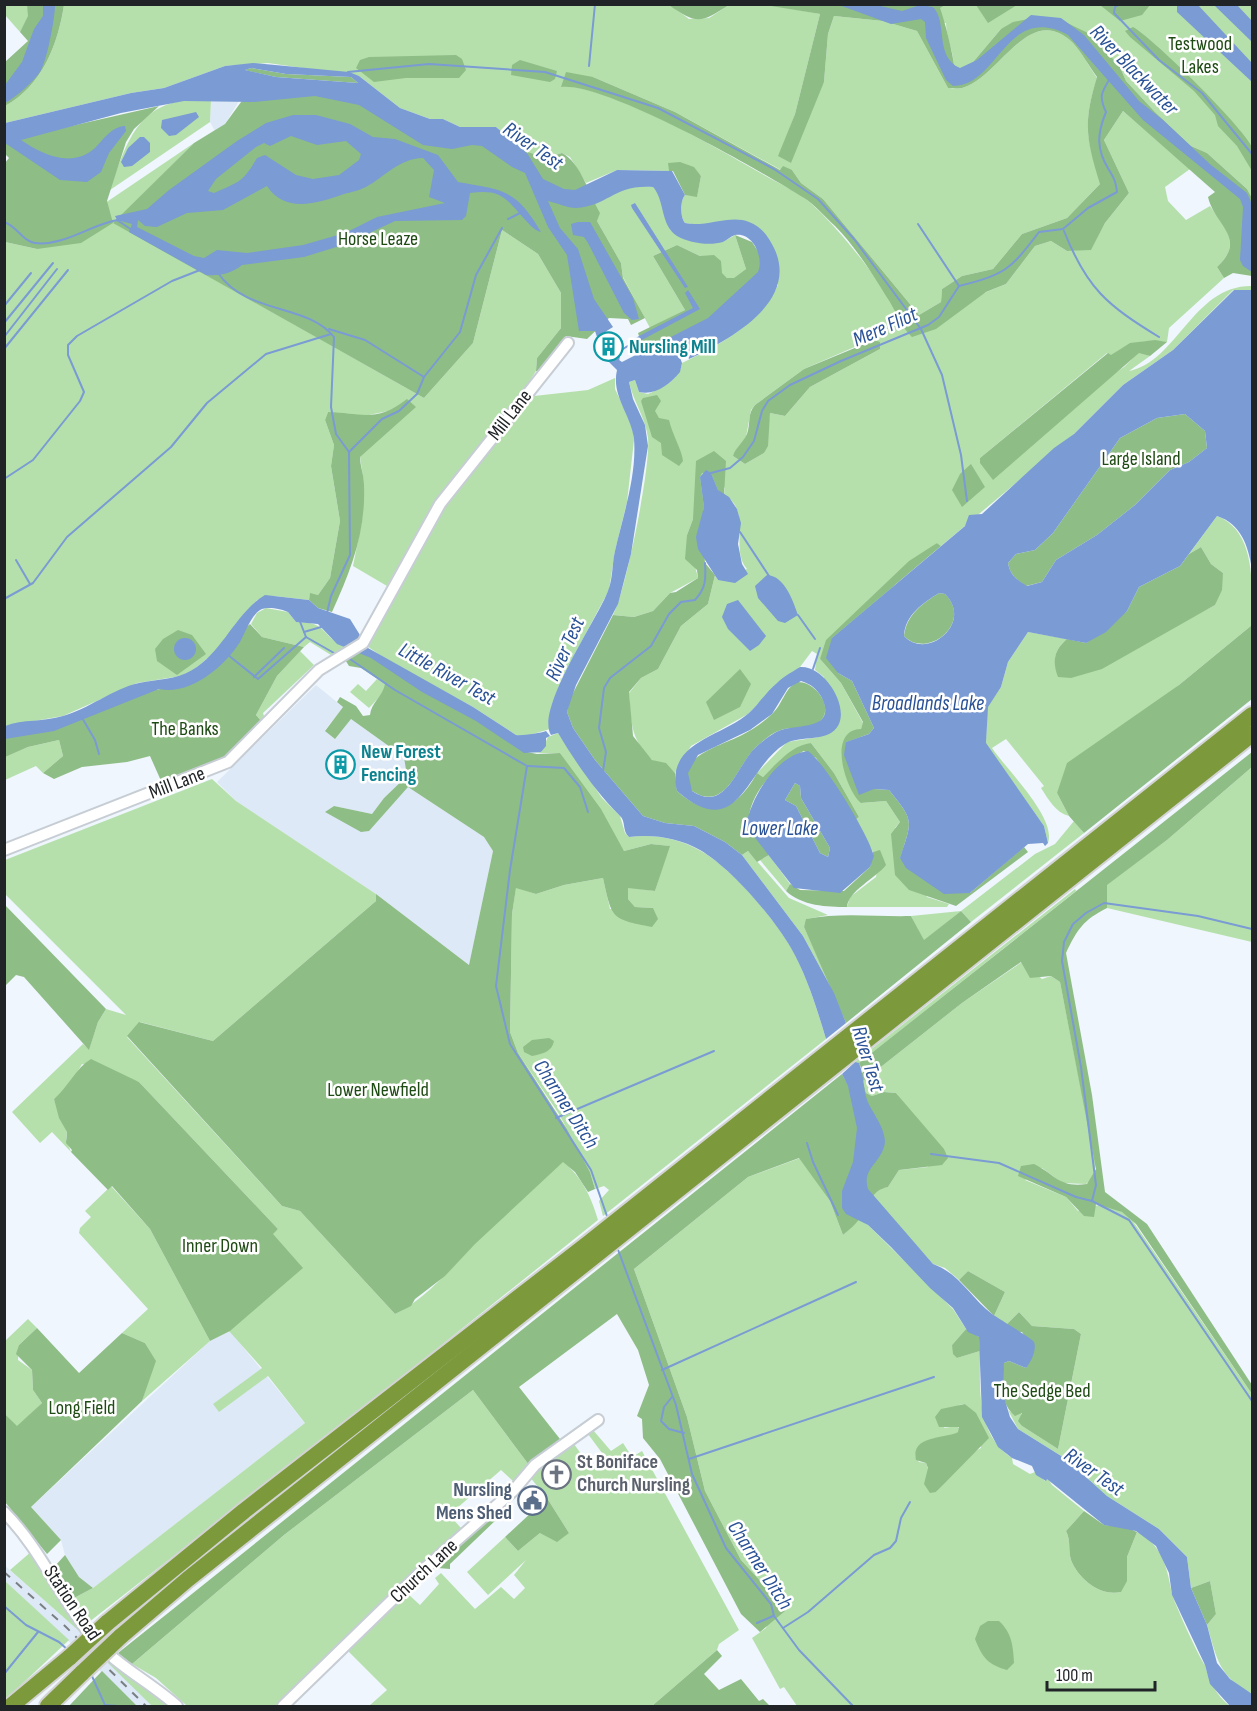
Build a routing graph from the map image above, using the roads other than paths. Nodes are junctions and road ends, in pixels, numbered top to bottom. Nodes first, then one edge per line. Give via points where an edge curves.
1 (568, 343) dead end
2 (1252, 715) edge
3 (1252, 734) edge
4 (4, 850) edge
5 (1079, 863) junction
6 (1059, 878) junction
7 (819, 1070) junction
8 (594, 1249) junction
9 (598, 1420) dead end
10 (4, 1512) edge
11 (70, 1657) junction
12 (83, 1672) junction
13 (11, 1707) edge
14 (21, 1707) edge
15 (48, 1707) edge
16 (54, 1707) edge
17 (177, 1707) edge
18 (283, 1707) edge

1 - 4 street, Mill Lane via 440,504 363,643 328,662 228,762
2 - 5 highway
3 - 5 highway
5 - 6 highway
6 - 7 highway via 863,1025
6 - 7 highway via 867,1042
7 - 8 highway via 628,1232
7 - 8 highway via 622,1216
8 - 11 highway, bridge via 272,1490
8 - 12 highway, bridge via 197,1573
9 - 18 street, Church Lane via 535,1465 513,1491 424,1569
10 - 17 street, Station Road via 35,1550 101,1647
11 - 13 highway
11 - 14 highway
12 - 15 highway
12 - 16 highway

